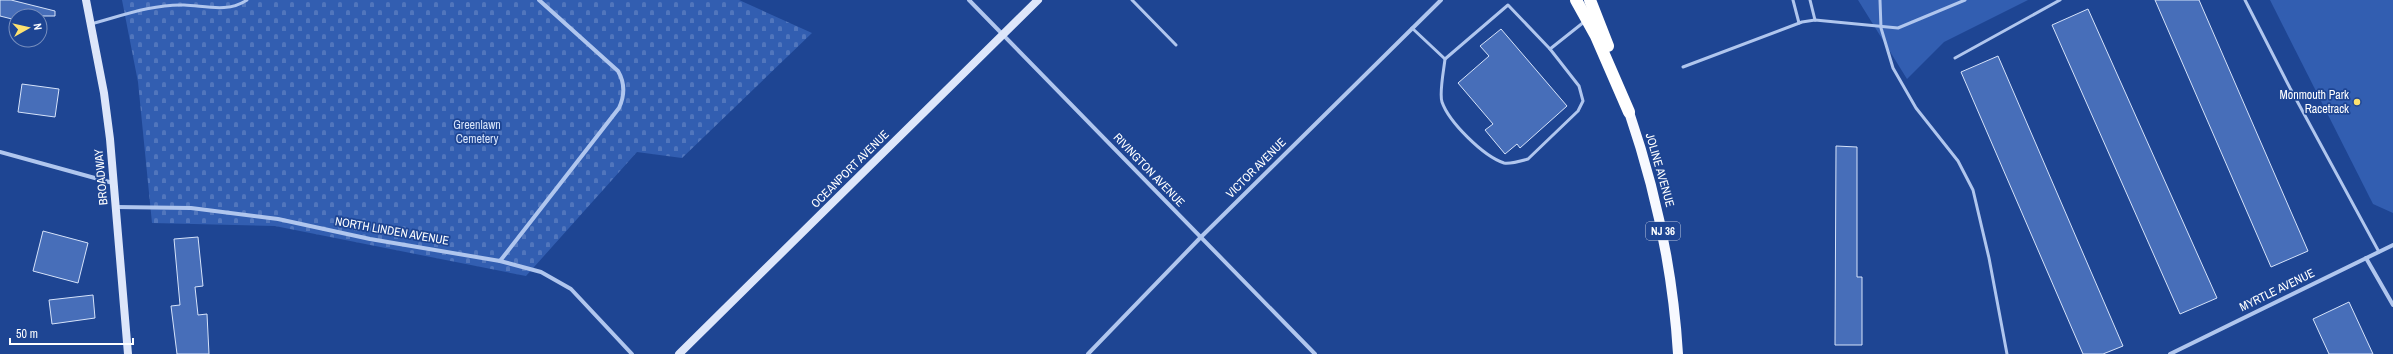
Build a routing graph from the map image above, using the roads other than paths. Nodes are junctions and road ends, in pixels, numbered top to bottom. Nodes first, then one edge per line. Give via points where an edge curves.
1 (86, 0) edge
2 (247, 0) edge
3 (538, 0) edge
4 (969, 0) edge
5 (1038, 0) edge
6 (1132, 0) edge
7 (1442, 0) edge
8 (1576, 0) edge
9 (1590, 0) edge
10 (1793, 0) edge
11 (1810, 0) edge
12 (1880, 0) edge
13 (1965, 0) edge
14 (2060, 0) edge
15 (2245, 0) edge
16 (1587, 20) junction
17 (1815, 20) junction
18 (1799, 23) junction
19 (91, 24) junction
20 (1412, 28) junction
21 (1881, 28) junction
22 (1003, 34) junction
23 (1176, 45) dead end
24 (1550, 49) junction
25 (1955, 58) dead end
26 (1445, 59) junction
27 (1683, 67) dead end
28 (1629, 112) junction
29 (0, 152) edge
30 (113, 183) junction
31 (115, 207) junction
32 (1200, 237) junction
33 (2393, 245) edge
34 (2379, 252) junction
35 (2366, 258) junction
36 (500, 261) junction
37 (2393, 305) edge
38 (128, 354) edge
39 (632, 354) edge
40 (679, 354) edge
41 (1088, 354) edge
42 (1315, 354) edge
43 (1678, 354) edge
44 (2007, 354) edge
45 (2170, 354) edge

1 - 19 street, BROADWAY
2 - 19 lane via 233,7 222,8 164,6
3 - 36 street via 618,71 624,87 624,98 620,108
4 - 22 street, RIVINGTON AVENUE
5 - 22 street, OCEANPORT AVENUE
6 - 23 lane
7 - 20 street, VICTOR AVENUE
8 - 16 highway, NJ 36
9 - 28 highway, NJ 36
10 - 18 lane
11 - 17 lane
12 - 21 lane
13 - 21 lane via 1898,28
14 - 25 lane
15 - 34 lane
16 - 24 lane
16 - 28 highway, NJ 36
17 - 18 lane
17 - 21 lane
18 - 27 lane
19 - 30 street, BROADWAY via 104,93
20 - 26 lane
20 - 32 street, VICTOR AVENUE
21 - 44 lane via 1893,68 1902,86 1958,161 1973,190
22 - 32 street, RIVINGTON AVENUE
22 - 40 street, OCEANPORT AVENUE
24 - 26 lane via 1508,5
24 - 26 lane via 1579,86 1583,101 1578,112 1528,159 1505,163 1487,155 1453,122 1442,101
28 - 43 main road, JOLINE AVENUE / NJ 36 via 1644,154 1670,268
29 - 30 street
30 - 31 street, BROADWAY
31 - 36 street, NORTH LINDEN AVENUE via 228,211
31 - 38 street, BROADWAY
32 - 41 street, VICTOR AVENUE
32 - 42 street, RIVINGTON AVENUE
33 - 34 street, MYRTLE AVENUE
34 - 35 street, MYRTLE AVENUE
35 - 37 street
35 - 45 street, MYRTLE AVENUE
36 - 39 street, NORTH LINDEN AVENUE via 541,272 571,288

